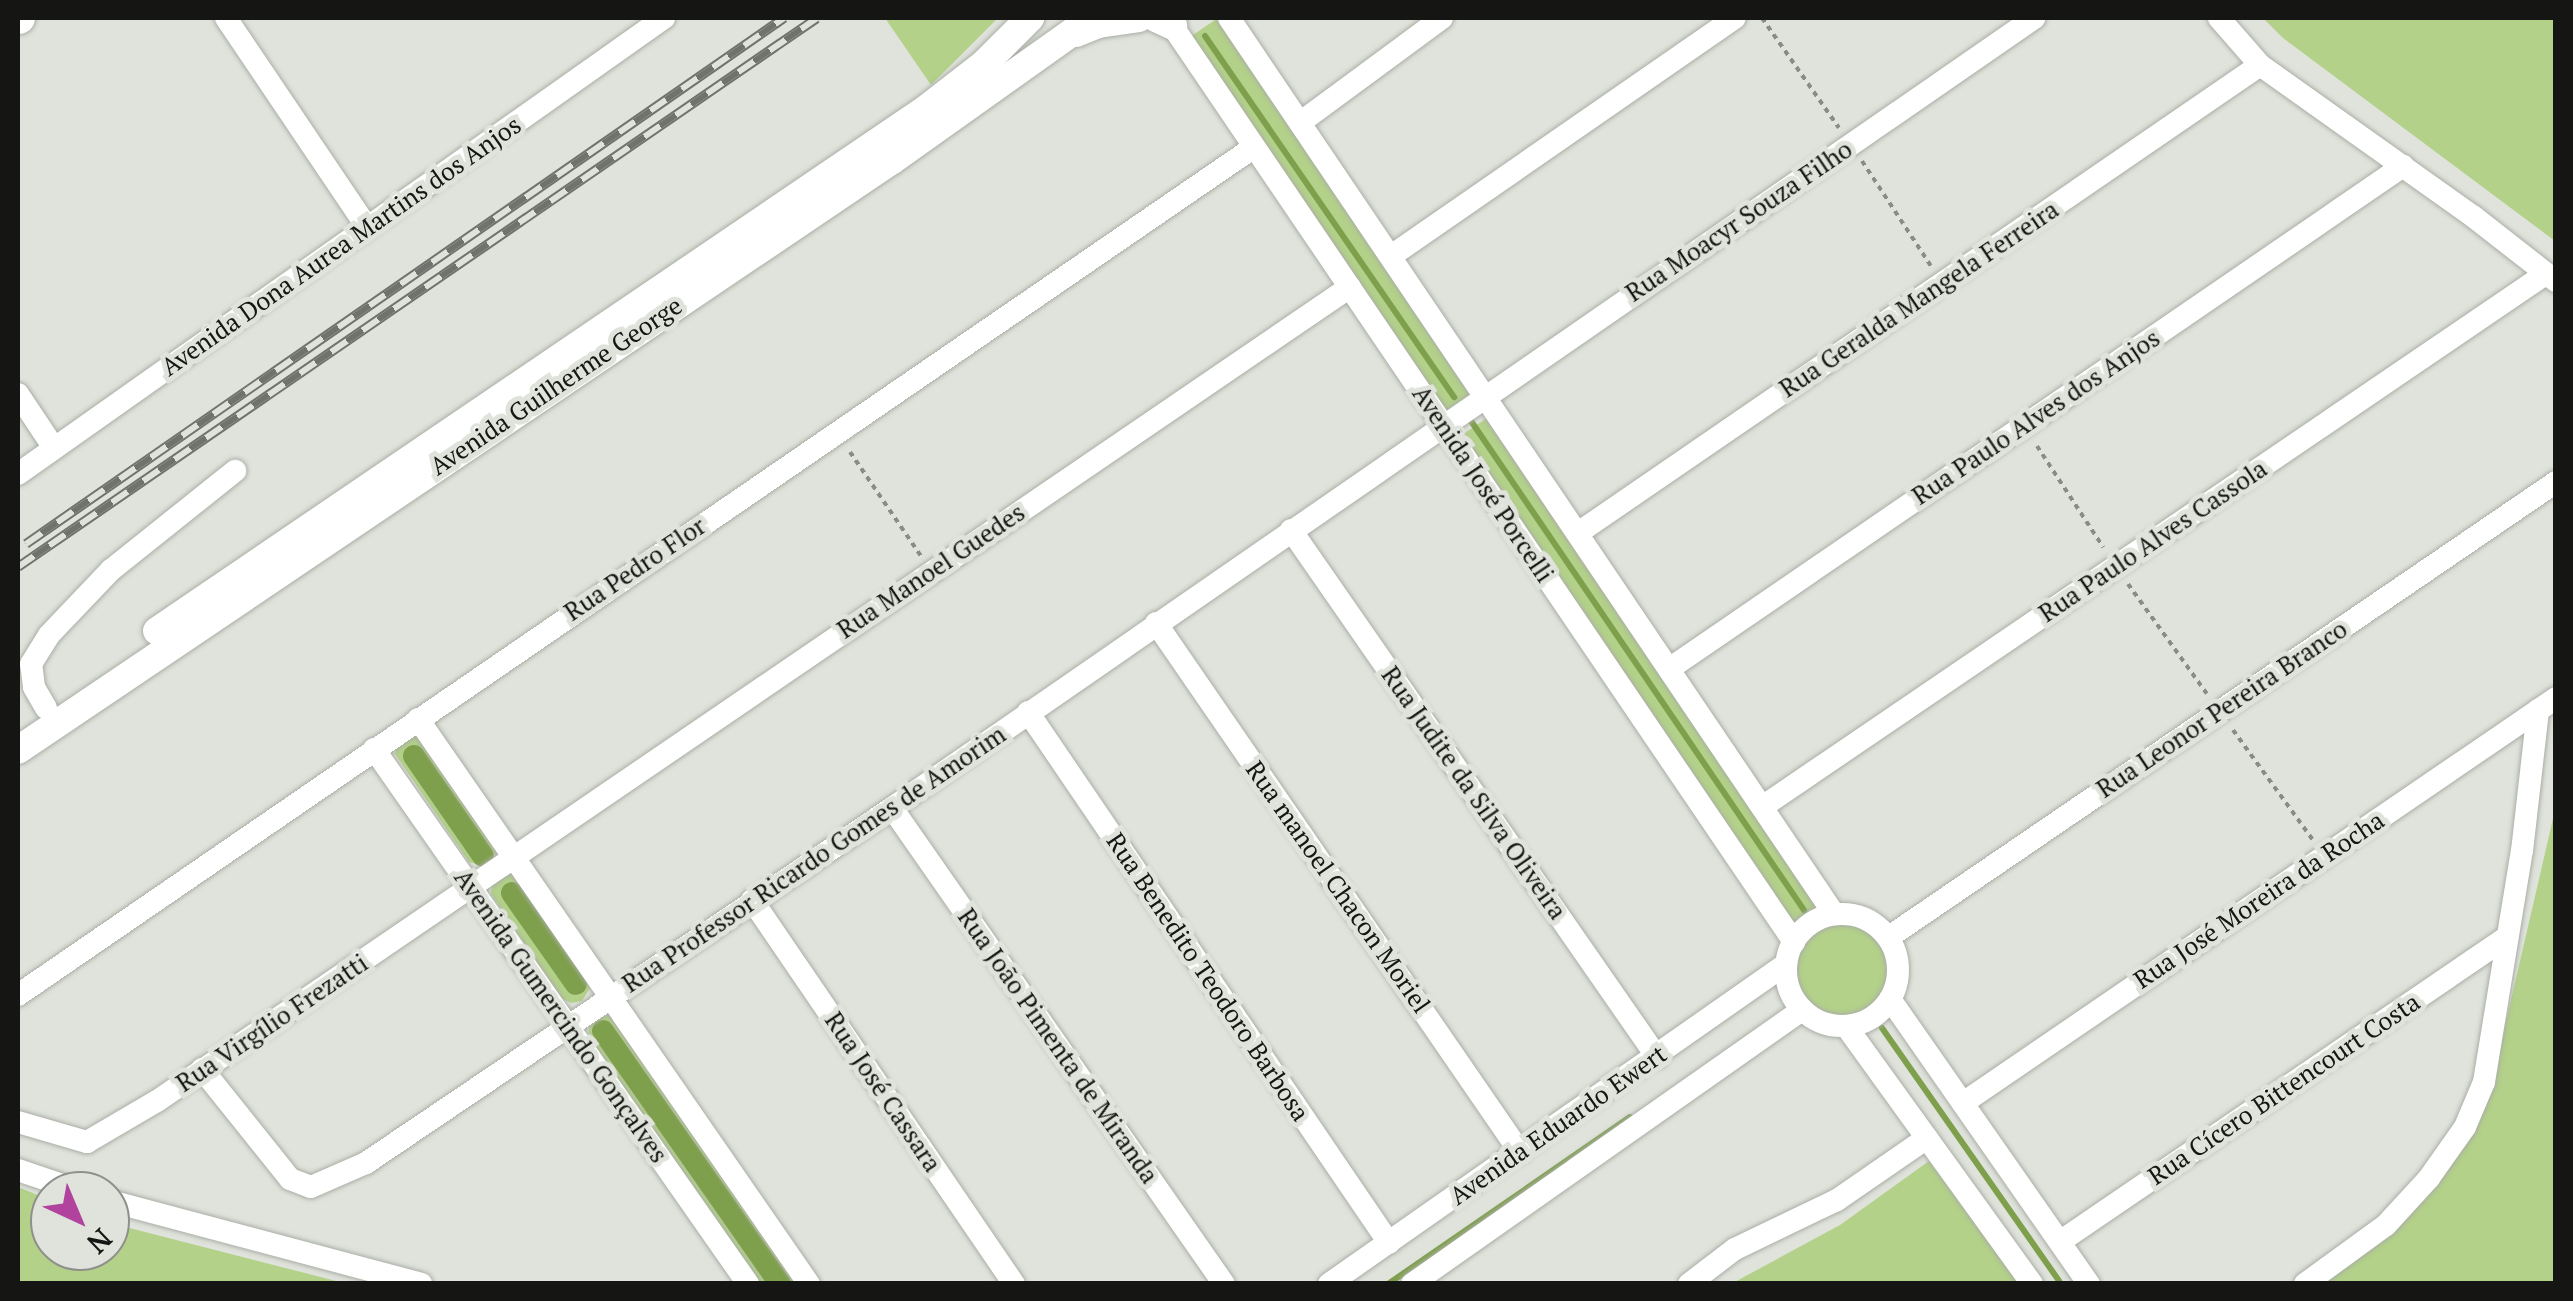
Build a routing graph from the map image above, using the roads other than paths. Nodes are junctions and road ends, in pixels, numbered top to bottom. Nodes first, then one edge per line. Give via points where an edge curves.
1 (226, 18) edge
2 (664, 18) edge
3 (1030, 18) edge
4 (1092, 18) edge
5 (1139, 18) edge
6 (1229, 18) edge
7 (1442, 18) edge
8 (1736, 18) edge
9 (2034, 18) edge
10 (2219, 18) edge
11 (1168, 20) edge
12 (1066, 37) junction
13 (2260, 65) junction
14 (1301, 122) junction
15 (1254, 147) junction
16 (2403, 166) junction
17 (367, 228) junction
18 (1391, 256) junction
19 (2550, 278) edge
20 (1350, 287) junction
21 (18, 394) edge
22 (1484, 394) junction
23 (1442, 424) junction
24 (54, 448) junction
25 (234, 471) dead end
26 (18, 474) edge
27 (2556, 482) edge
28 (1290, 530) junction
29 (1578, 533) junction
30 (1156, 623) junction
31 (1669, 669) junction
32 (2547, 704) edge
33 (46, 708) junction
34 (1028, 712) junction
35 (418, 719) junction
36 (18, 727) edge
37 (374, 749) junction
38 (18, 750) edge
39 (1762, 807) junction
40 (892, 808) junction
41 (513, 856) junction
42 (472, 886) junction
43 (752, 900) junction
44 (1834, 914) junction
45 (1889, 937) junction
46 (2507, 937) junction
47 (1790, 953) junction
48 (18, 995) edge
49 (611, 997) junction
50 (1890, 999) junction
51 (1802, 1010) junction
52 (568, 1026) junction
53 (1846, 1026) junction
54 (1657, 1057) junction
55 (202, 1069) junction
56 (1964, 1103) junction
57 (18, 1122) edge
58 (1927, 1138) junction
59 (1520, 1152) junction
60 (130, 1206) edge
61 (2060, 1241) junction
62 (1389, 1243) junction
63 (2087, 1282) edge
64 (420, 1284) edge
65 (748, 1284) edge
66 (808, 1284) edge
67 (1014, 1284) edge
68 (1224, 1284) edge
69 (1329, 1284) edge
70 (1412, 1284) edge
71 (1689, 1284) edge
72 (2032, 1284) edge
73 (2305, 1284) edge

1 - 17 street
2 - 17 street, Avenida Dona Aurea Martins dos Anjos
3 - 33 main road, Avenida Guilherme George via 926,109
4 - 12 main road, Avenida Guilherme George
5 - 12 main road
6 - 14 street, Avenida José Porcelli
7 - 14 street
8 - 18 street
9 - 22 street, Rua Moacyr Souza Filho
10 - 13 street
11 - 15 street, Avenida José Porcelli
12 - 38 main road, Avenida Guilherme George
13 - 16 street
13 - 29 street, Rua Geralda Mangela Ferreira
14 - 18 street, Avenida José Porcelli
15 - 20 street, Avenida José Porcelli
15 - 35 street, Rua Pedro Flor
16 - 19 street
16 - 31 street, Rua Paulo Alves dos Anjos
17 - 24 street, Avenida Dona Aurea Martins dos Anjos
18 - 22 street, Avenida José Porcelli
19 - 39 street, Rua Paulo Alves Cassola
20 - 23 street, Avenida José Porcelli
20 - 41 street, Rua Manoel Guedes
21 - 24 street
22 - 23 street, Rua Moacyr Souza Filho
22 - 29 street, Avenida José Porcelli
23 - 28 street, Rua Professor Ricardo Gomes de Amorim
23 - 47 street, Avenida José Porcelli
24 - 26 street, Avenida Dona Aurea Martins dos Anjos
25 - 33 street via 111,570 49,635 31,664
27 - 45 street, Rua Leonor Pereira Branco
28 - 30 street, Rua Professor Ricardo Gomes de Amorim
28 - 54 street, Rua Judite da Silva Oliveira
29 - 31 street, Avenida José Porcelli
30 - 34 street, Rua Professor Ricardo Gomes de Amorim
30 - 59 street, Rua manoel Chacon Moriel
31 - 39 street, Avenida José Porcelli
32 - 46 street
32 - 56 street, Rua José Moreira da Rocha
33 - 36 main road, Avenida Guilherme George
34 - 40 street, Rua Professor Ricardo Gomes de Amorim
34 - 62 street, Rua Benedito Teodoro Barbosa
35 - 37 street, Rua Pedro Flor
35 - 41 street, Avenida Gumercindo Gonçalves
37 - 42 street, Avenida Gumercindo Gonçalves
37 - 48 street, Rua Pedro Flor
39 - 44 street, Avenida José Porcelli
40 - 43 street, Rua Professor Ricardo Gomes de Amorim
40 - 68 street, Rua João Pimenta de Miranda
41 - 42 street, Rua Virgílio Frezatti
41 - 49 street, Avenida Gumercindo Gonçalves
42 - 52 street, Avenida Gumercindo Gonçalves
42 - 55 street, Rua Virgílio Frezatti
43 - 49 street, Rua Professor Ricardo Gomes de Amorim
43 - 67 street, Rua José Cassara
44 - 45 street via 1867,919
44 - 47 street via 1816,920
45 - 50 street via 1898,976
46 - 61 street, Rua Cícero Bittencourt Costa
46 - 73 street via 2484,1082 2465,1127 2386,1225
47 - 51 street via 1792,996
47 - 54 street, Avenida Eduardo Ewert
49 - 52 street, Rua Professor Ricardo Gomes de Amorim
49 - 66 street, Avenida Gumercindo Gonçalves
50 - 53 street via 1874,1017
50 - 56 street
51 - 53 street
51 - 70 street, Avenida Eduardo Ewert
52 - 55 street, Rua Professor Ricardo Gomes de Amorim via 366,1164 311,1187 290,1179 273,1161
52 - 65 street, Avenida Gumercindo Gonçalves
53 - 58 street
54 - 59 street, Avenida Eduardo Ewert
55 - 57 street, Rua Virgílio Frezatti via 87,1142
56 - 61 street
58 - 71 street via 1838,1200 1734,1250
58 - 72 street
59 - 62 street, Avenida Eduardo Ewert
60 - 64 street
61 - 63 street
62 - 69 street, Avenida Eduardo Ewert

